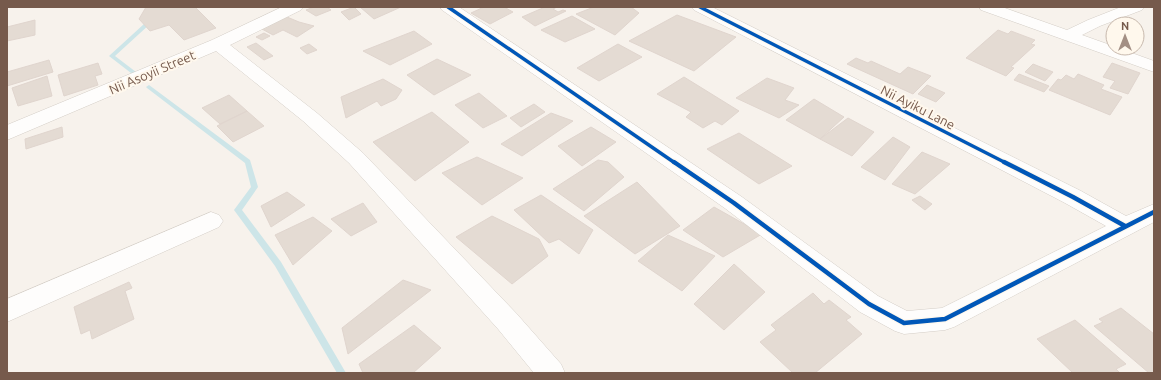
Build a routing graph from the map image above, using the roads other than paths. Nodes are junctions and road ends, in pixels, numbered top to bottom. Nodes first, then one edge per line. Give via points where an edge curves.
1 (295, 7) edge
2 (448, 7) edge
3 (700, 7) edge
4 (987, 7) edge
5 (1136, 7) edge
6 (1068, 36) junction
7 (218, 44) junction
8 (1154, 67) edge
9 (9, 128) edge
10 (1154, 212) edge
11 (211, 221) dead end
12 (1126, 226) junction
13 (7, 311) edge
14 (551, 373) edge

1 - 7 street, Nii Asoyii Street
2 - 12 street via 734,202 868,304 904,323 945,319
3 - 12 street, Nii Ayiku Lane
4 - 6 street
5 - 6 street
6 - 8 street
7 - 9 street, Nii Asoyii Street
7 - 14 street via 310,117 356,158 507,321
10 - 12 street
11 - 13 street

